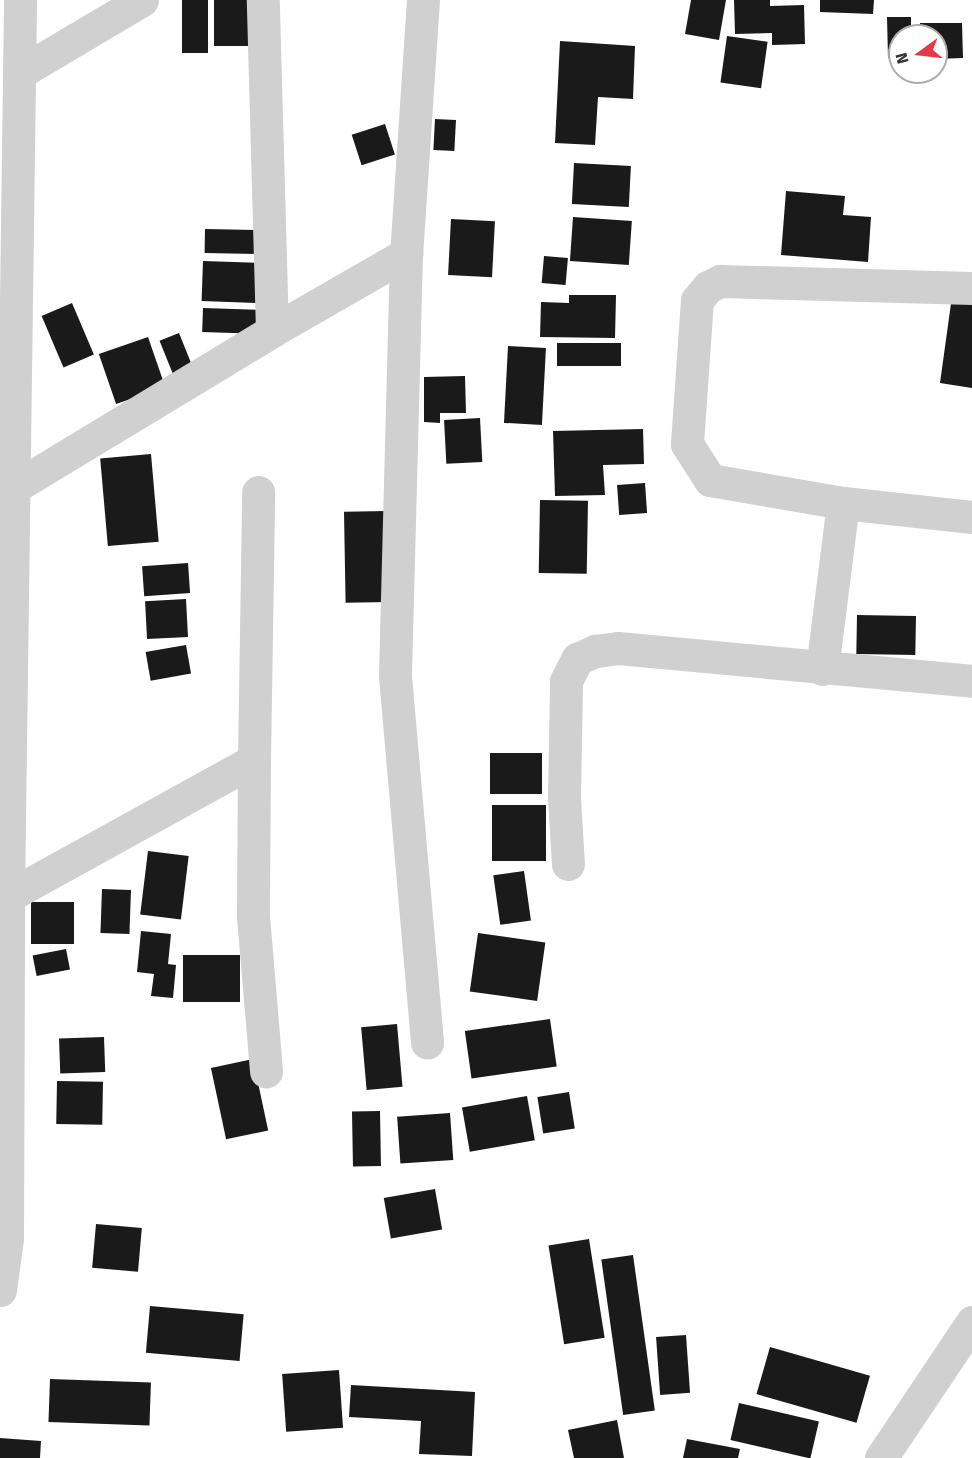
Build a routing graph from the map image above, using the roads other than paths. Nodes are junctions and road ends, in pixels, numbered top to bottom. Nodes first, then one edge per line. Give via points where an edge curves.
1 (20, 0) edge
2 (142, 0) edge
3 (263, 0) edge
4 (423, 0) edge
5 (19, 73) junction
6 (406, 254) junction
7 (972, 288) edge
8 (272, 331) junction
9 (13, 488) junction
10 (258, 492) dead end
11 (843, 503) junction
12 (972, 517) edge
13 (822, 669) junction
14 (972, 681) edge
15 (254, 760) junction
16 (568, 864) dead end
17 (8, 896) junction
18 (428, 1043) dead end
19 (266, 1071) dead end
20 (0, 1290) edge
21 (972, 1322) edge
22 (881, 1458) edge

1 - 5 street
2 - 5 street
3 - 8 street
4 - 6 street
5 - 9 street
6 - 8 street
6 - 18 street via 395,676
7 - 11 street via 720,281 708,287 697,300 687,444 694,458 710,480
8 - 9 street
9 - 17 street
10 - 15 street
11 - 12 street
11 - 13 street
13 - 14 street
13 - 16 street via 618,648 595,651 577,659 566,681 564,798
15 - 17 street
15 - 19 street via 253,916
17 - 20 street via 8,1238
21 - 22 street

